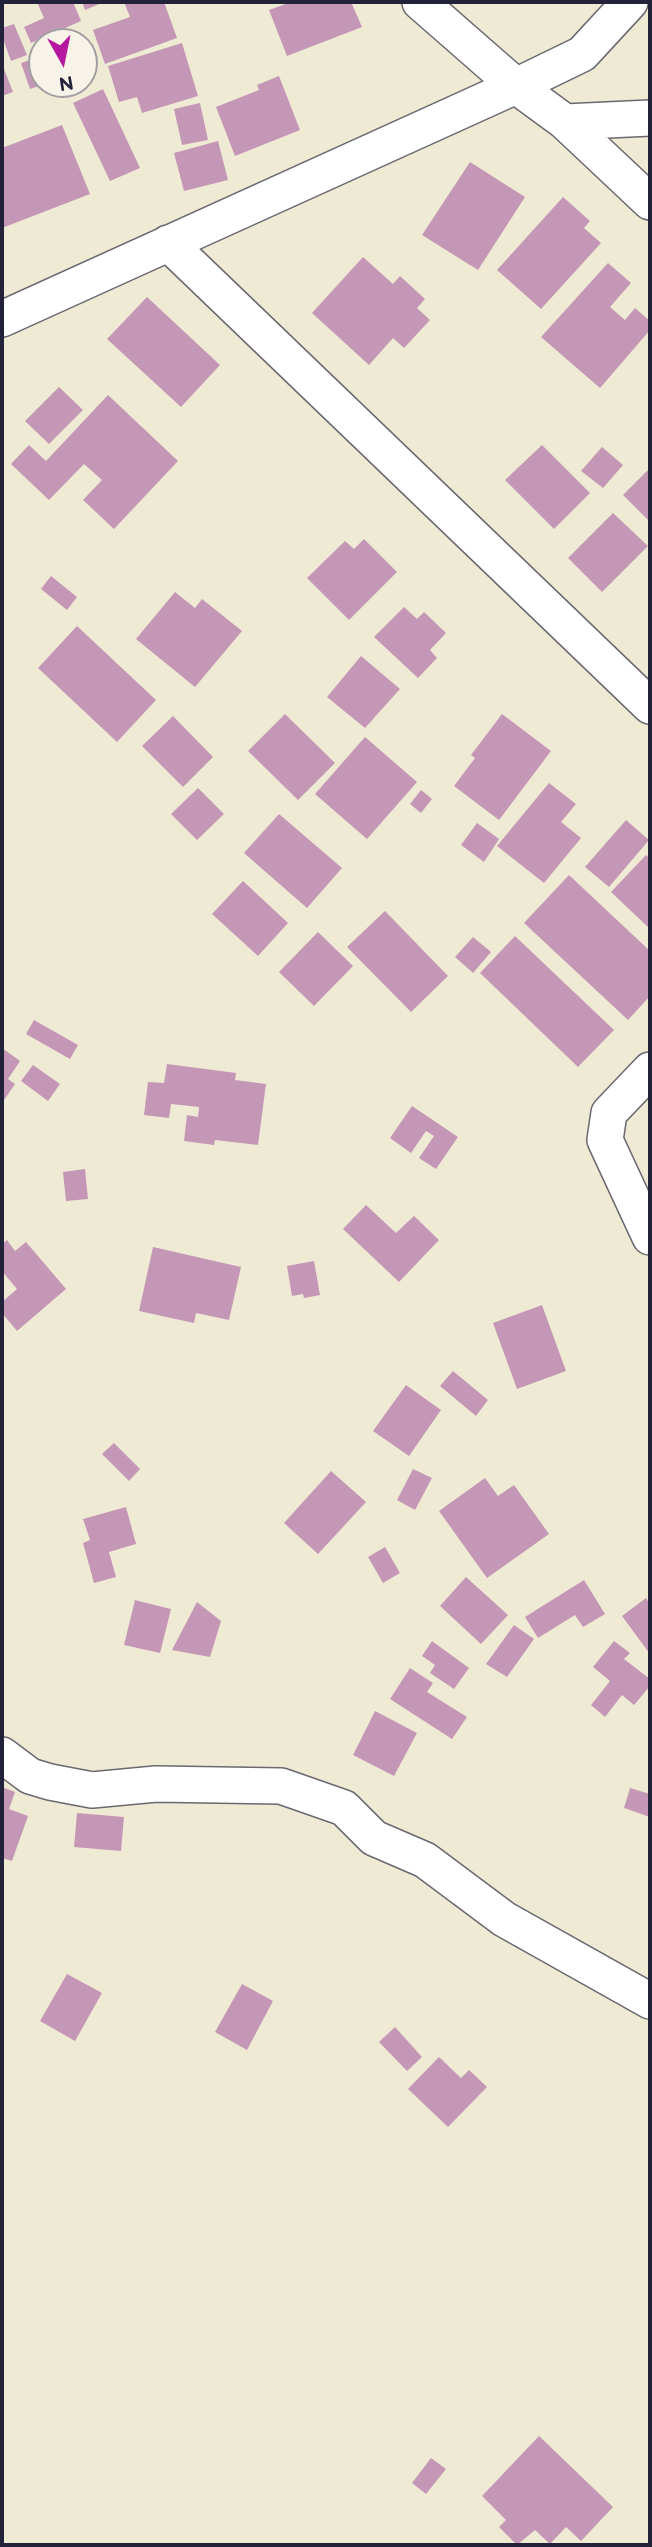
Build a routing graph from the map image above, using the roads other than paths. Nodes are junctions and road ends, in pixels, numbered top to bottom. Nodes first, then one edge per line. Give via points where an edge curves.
1 (420, 2) edge
2 (631, 2) edge
3 (516, 86) junction
4 (650, 118) edge
5 (565, 122) junction
6 (650, 202) edge
7 (167, 243) junction
8 (2, 319) edge
9 (650, 706) edge
10 (650, 1070) edge
11 (650, 1237) edge
12 (2, 1755) edge
13 (650, 2001) edge

1 - 3 street
2 - 3 street via 582,54
3 - 5 street
3 - 7 street
4 - 5 street
5 - 6 street
7 - 8 street
7 - 9 street
10 - 11 street via 609,1113 605,1140
12 - 13 street via 30,1776 92,1790 156,1784 281,1786 344,1808 374,1838 425,1860 504,1919

